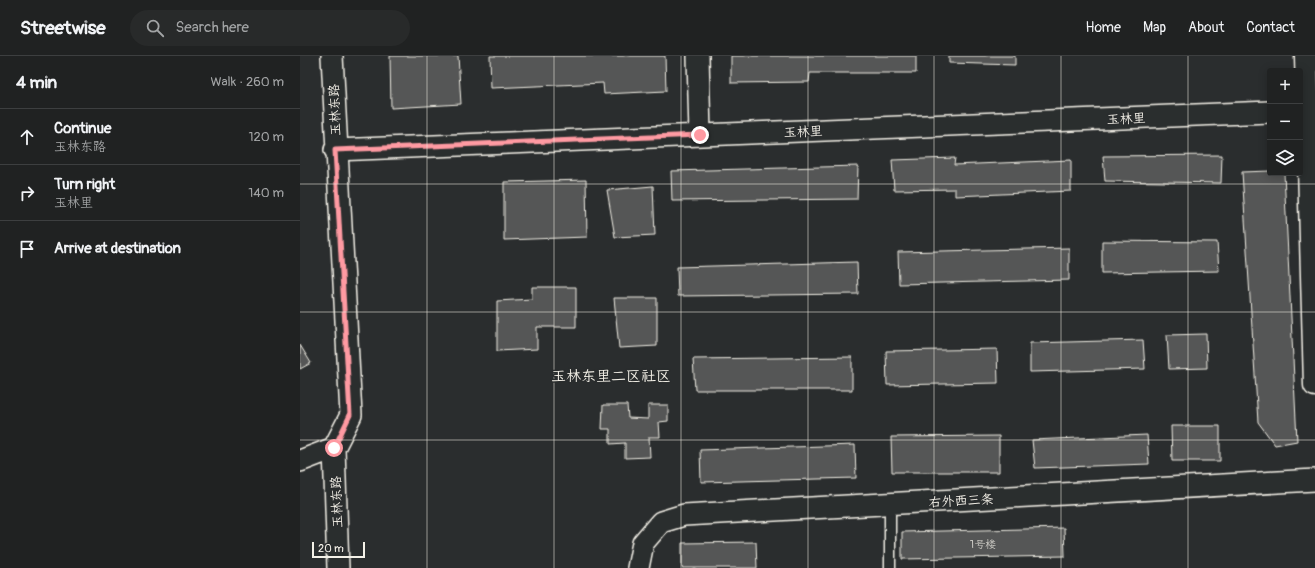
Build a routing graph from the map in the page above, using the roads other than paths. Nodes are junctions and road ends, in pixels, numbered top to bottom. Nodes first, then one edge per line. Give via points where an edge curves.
1 (332, 56) edge
2 (698, 56) edge
3 (1306, 56) edge
4 (1308, 110) edge
5 (1267, 112) edge
6 (700, 135) junction
7 (335, 150) junction
8 (1315, 385) edge
9 (334, 448) junction
10 (300, 461) edge
11 (1315, 480) edge
12 (890, 504) junction
13 (338, 568) edge
14 (638, 568) edge
15 (890, 568) edge

1 - 7 street, 玉林东路
2 - 6 street
3 - 4 street
4 - 8 street
5 - 6 street, 玉林里
6 - 7 street, 玉林里
7 - 9 street, 玉林东路 via 350,415
9 - 10 street
9 - 13 street, 玉林东路
11 - 12 street, 右外西三条
12 - 14 street, 右外西三条 via 684,515 661,522 643,543
12 - 15 lane

